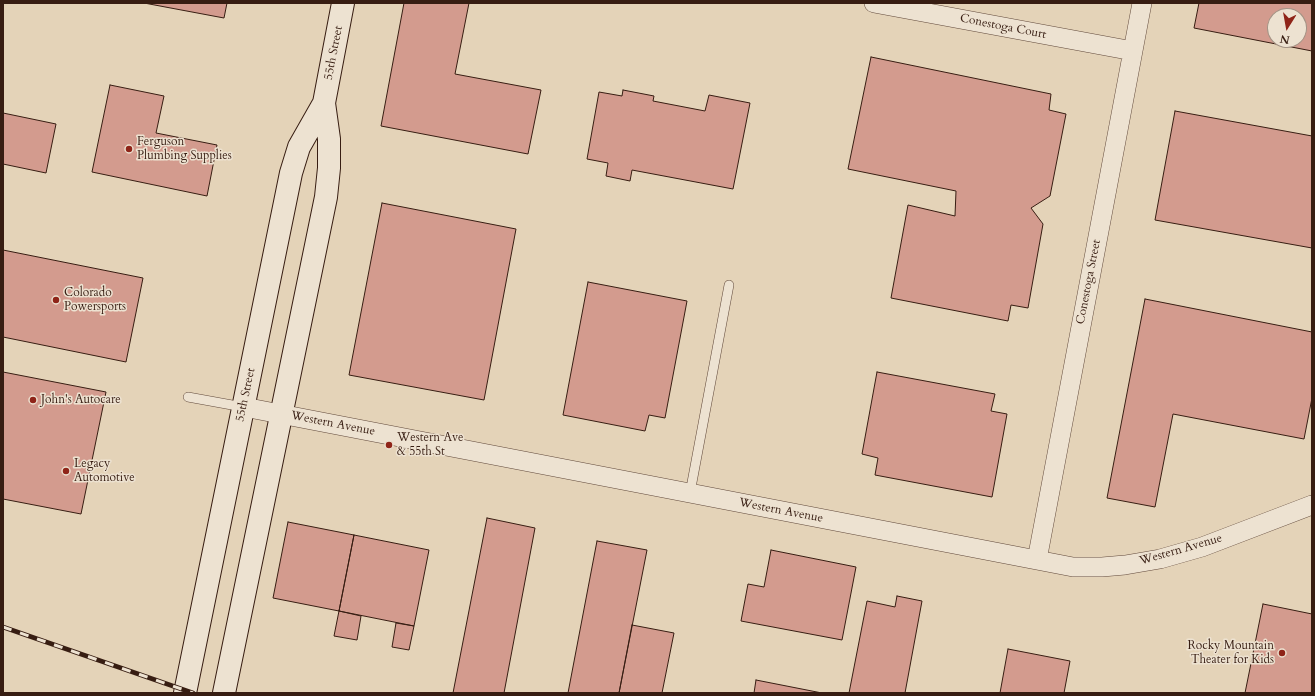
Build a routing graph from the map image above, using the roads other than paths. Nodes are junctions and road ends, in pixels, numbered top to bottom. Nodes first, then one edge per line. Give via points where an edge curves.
1 (343, 3) edge
2 (874, 3) edge
3 (1142, 3) edge
4 (1133, 52) junction
5 (324, 103) junction
6 (729, 285) dead end
7 (188, 397) dead end
8 (244, 407) junction
9 (282, 414) junction
10 (690, 494) junction
11 (1312, 505) edge
12 (1037, 560) junction
13 (185, 693) edge
14 (224, 693) edge

1 - 5 main road, 55th Street
2 - 4 street, Conestoga Court
3 - 4 street, Conestoga Street
4 - 12 street, Conestoga Street
5 - 8 main road, 55th Street via 299,148 291,173
5 - 9 main road, 55th Street via 329,139 326,197
6 - 10 lane
7 - 8 lane
8 - 9 street, Western Avenue
8 - 13 main road, 55th Street
9 - 10 street, Western Avenue
9 - 14 main road, 55th Street
10 - 12 street, Western Avenue
11 - 12 street, Western Avenue via 1202,547 1160,559 1102,567 1073,567

